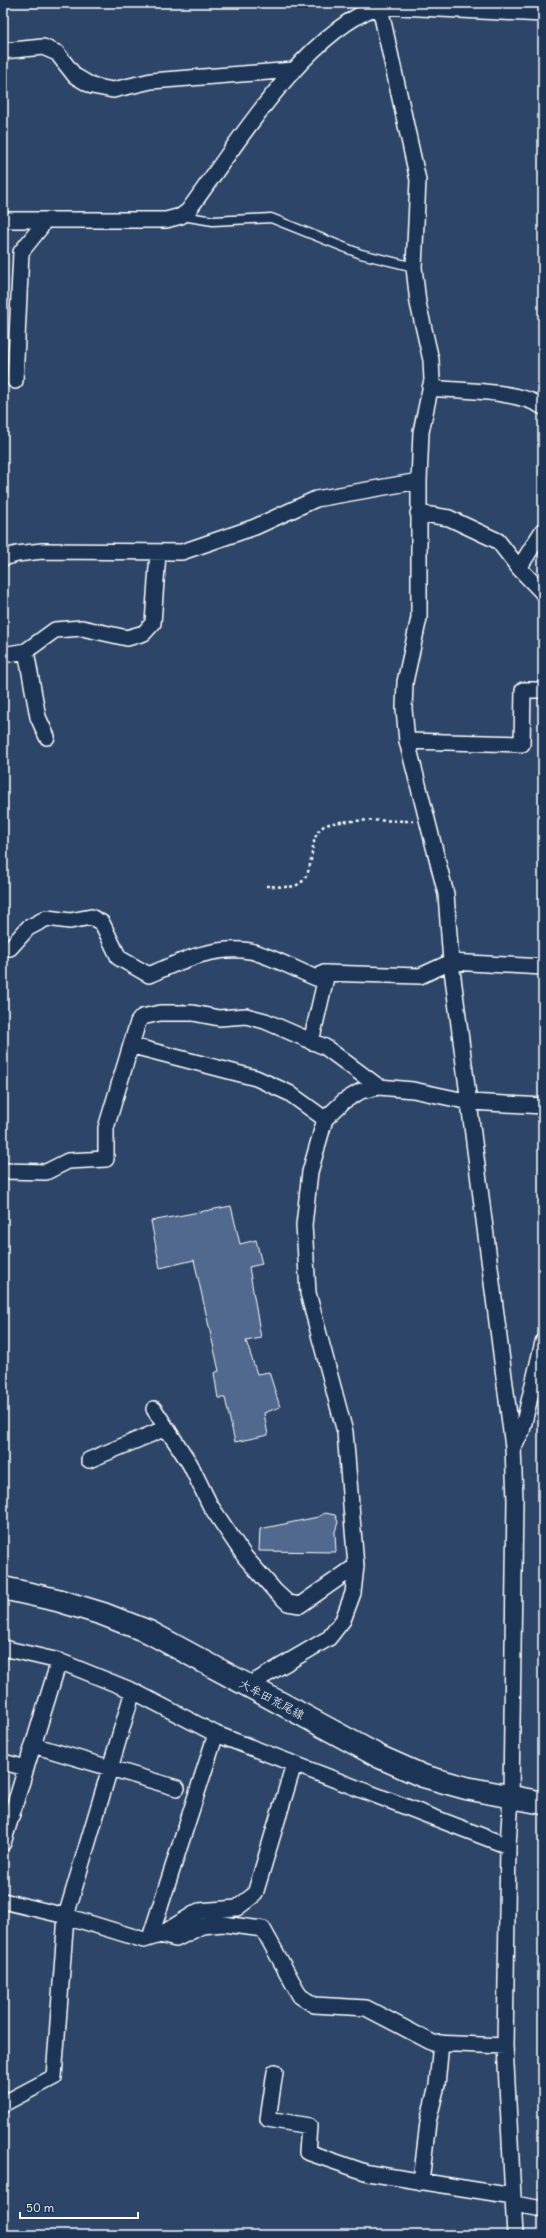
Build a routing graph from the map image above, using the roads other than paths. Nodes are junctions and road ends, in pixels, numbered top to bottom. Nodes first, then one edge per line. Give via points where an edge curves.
1 (379, 4) edge
2 (543, 14) edge
3 (3, 51) edge
4 (294, 70) junction
5 (181, 216) junction
6 (3, 220) edge
7 (40, 220) junction
8 (414, 267) junction
9 (15, 381) dead end
10 (430, 388) junction
11 (543, 407) edge
12 (419, 481) junction
13 (418, 513) junction
14 (543, 530) edge
15 (158, 553) junction
16 (3, 558) edge
17 (519, 568) junction
18 (543, 593) edge
19 (26, 651) junction
20 (3, 655) edge
21 (543, 690) edge
22 (47, 736) dead end
23 (407, 741) junction
24 (10, 948) dead end
25 (451, 962) junction
26 (543, 967) edge
27 (327, 973) junction
28 (311, 1042) junction
29 (133, 1046) junction
30 (379, 1086) junction
31 (470, 1102) junction
32 (543, 1106) edge
33 (325, 1119) junction
34 (3, 1170) edge
35 (543, 1342) edge
36 (154, 1408) dead end
37 (166, 1428) junction
38 (513, 1447) junction
39 (89, 1460) dead end
40 (356, 1566) junction
41 (3, 1588) edge
42 (3, 1648) edge
43 (59, 1660) junction
44 (247, 1686) junction
45 (133, 1691) junction
46 (216, 1734) junction
47 (33, 1745) junction
48 (3, 1762) edge
49 (294, 1764) junction
50 (26, 1768) junction
51 (110, 1768) junction
52 (177, 1788) dead end
53 (511, 1796) junction
54 (543, 1803) edge
55 (3, 1843) edge
56 (508, 1846) junction
57 (3, 1901) edge
58 (66, 1916) junction
59 (155, 1937) junction
60 (441, 2044) junction
61 (505, 2046) junction
62 (275, 2072) dead end
63 (3, 2104) edge
64 (421, 2182) junction
65 (513, 2200) junction
66 (543, 2209) edge
67 (515, 2235) edge

1 - 2 street
1 - 4 street via 327,37
1 - 8 street via 418,180
3 - 4 street via 43,47 57,53 75,76 92,86 113,90 151,81
4 - 5 street via 188,211
5 - 7 street via 166,220
5 - 8 lane via 213,221 271,218 361,254
6 - 7 street
7 - 9 street via 41,227 22,252
8 - 10 street via 418,303 431,360
10 - 11 street via 492,393 534,401
10 - 12 street via 421,432
12 - 13 street
12 - 15 street via 316,499 216,542 182,552
13 - 17 street via 449,518 498,540
13 - 23 street via 420,618 405,682
14 - 17 street
15 - 16 street via 42,551
15 - 19 street via 153,623 144,633 127,638 82,628 55,630
17 - 18 street
19 - 20 street
19 - 22 street via 38,717
21 - 23 street via 523,690 522,744
23 - 25 street via 446,894
24 - 27 street via 28,928 47,918 70,921 91,917 102,923 119,958 149,975 191,956 232,949 252,952 316,978
25 - 26 street
25 - 27 street via 420,976
25 - 31 street
27 - 28 street
28 - 29 street via 265,1021 246,1016 219,1018 193,1013 160,1013 142,1017 138,1022
28 - 30 street via 325,1047
29 - 33 street via 256,1078 289,1093
29 - 34 street via 106,1128 106,1159 68,1161 46,1172
30 - 31 street
30 - 33 street via 361,1091 344,1101
31 - 32 street
31 - 38 street
33 - 40 street via 310,1172 304,1225 308,1293 345,1432
35 - 38 street via 522,1431
36 - 37 street
37 - 39 street
37 - 40 street via 190,1464 210,1505 245,1557 288,1603 300,1605
38 - 53 street via 515,1500
40 - 44 street via 353,1593 343,1620 329,1638
41 - 44 main road, 大牟田荒尾線 via 57,1600 149,1632
42 - 43 street
43 - 45 street
43 - 47 street
44 - 53 main road, 大牟田荒尾線 via 380,1757 423,1776 466,1788
45 - 46 street
45 - 51 street
46 - 49 street
46 - 59 street
47 - 50 street
47 - 51 street
48 - 50 street
49 - 56 street
49 - 59 street via 255,1894 237,1908 199,1912
50 - 55 street
51 - 52 street
51 - 58 street
53 - 54 main road, 大牟田荒尾線
53 - 56 street
56 - 61 street
57 - 58 street
58 - 59 street via 144,1940
58 - 63 street via 54,2077
59 - 60 street via 176,1940 202,1926 223,1924 263,1929 300,1996 314,2005 366,2008 433,2043
60 - 61 street
60 - 64 street
61 - 65 street
62 - 64 street via 268,2119 309,2126 306,2152 368,2173
64 - 65 street
65 - 66 street
65 - 67 street

